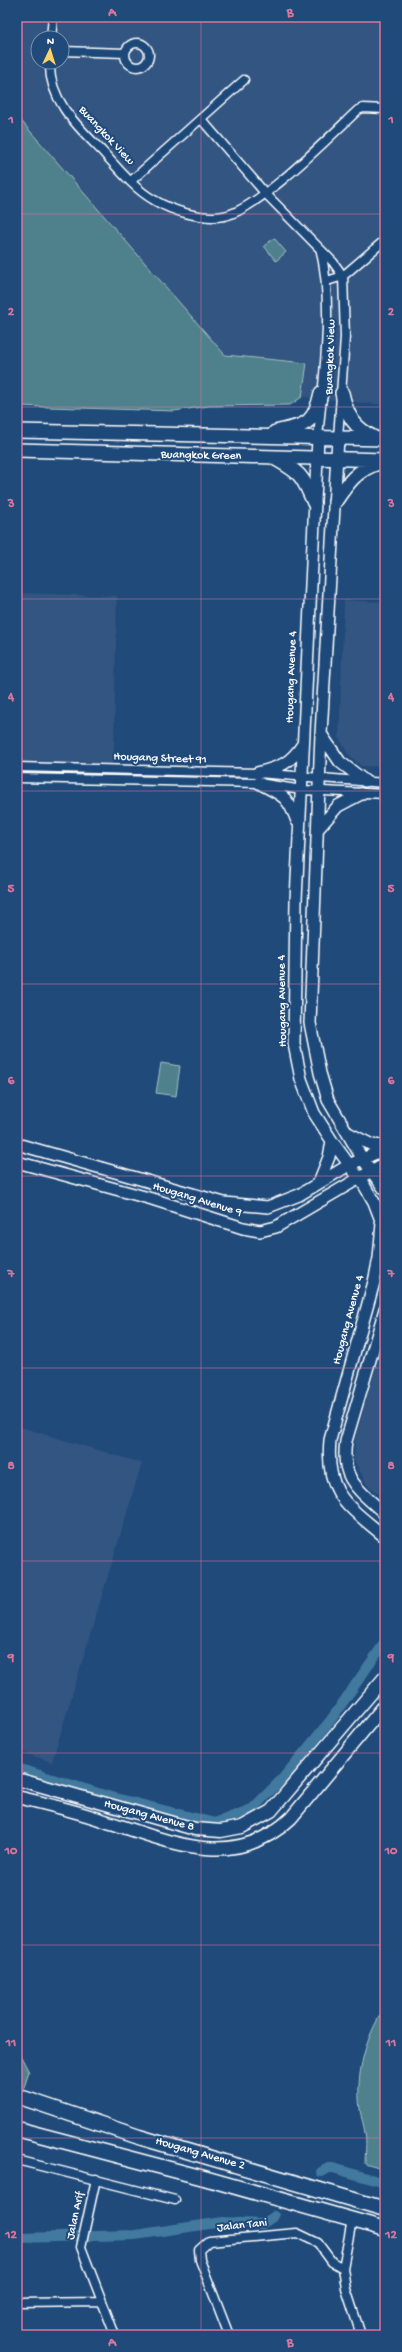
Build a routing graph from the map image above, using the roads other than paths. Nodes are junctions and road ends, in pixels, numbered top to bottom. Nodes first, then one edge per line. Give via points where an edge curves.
1 (53, 17) edge
2 (52, 30) edge
3 (70, 51) edge
4 (125, 54) dead end
5 (49, 70) edge
6 (244, 80) dead end
7 (385, 109) edge
8 (201, 119) junction
9 (131, 181) junction
10 (266, 194) junction
11 (385, 240) edge
12 (321, 252) junction
13 (343, 276) junction
14 (327, 281) junction
15 (321, 393) junction
16 (342, 394) junction
17 (17, 431) edge
18 (256, 437) junction
19 (318, 438) junction
20 (338, 438) junction
21 (381, 438) edge
22 (17, 450) edge
23 (273, 458) junction
24 (317, 459) junction
25 (337, 460) junction
26 (385, 461) edge
27 (335, 502) junction
28 (314, 503) junction
29 (321, 734) junction
30 (303, 744) junction
31 (17, 767) edge
32 (303, 776) junction
33 (321, 777) junction
34 (17, 778) edge
35 (258, 778) junction
36 (365, 781) junction
37 (385, 783) edge
38 (302, 790) junction
39 (320, 791) junction
40 (361, 794) junction
41 (385, 794) edge
42 (300, 827) junction
43 (318, 829) junction
44 (346, 1132) junction
45 (332, 1141) junction
46 (17, 1144) edge
47 (385, 1147) edge
48 (362, 1158) junction
49 (17, 1162) edge
50 (385, 1162) edge
51 (349, 1165) junction
52 (371, 1170) junction
53 (359, 1177) junction
54 (385, 1179) edge
55 (319, 1182) junction
56 (337, 1190) junction
57 (385, 1190) edge
58 (371, 1196) junction
59 (385, 1309) edge
60 (385, 1514) edge
61 (385, 1537) edge
62 (385, 1677) edge
63 (385, 1705) edge
64 (17, 1779) edge
65 (17, 1797) edge
66 (17, 2096) edge
67 (17, 2130) edge
68 (18, 2162) edge
69 (96, 2179) junction
70 (175, 2200) dead end
71 (385, 2209) edge
72 (352, 2220) junction
73 (385, 2229) edge
74 (343, 2268) junction
75 (102, 2302) junction
76 (17, 2303) edge
77 (115, 2335) edge
78 (229, 2335) edge
79 (361, 2335) edge

1 - 2 street
3 - 4 street
5 - 9 street, Buangkok View via 57,97 73,121
6 - 8 street, Buangkok View
7 - 10 street, Buangkok View via 358,110
8 - 9 street, Buangkok View
8 - 10 street
9 - 10 street, Buangkok View via 153,200 172,209 204,216 223,216 240,211
10 - 12 street
11 - 13 street
12 - 13 street via 333,262
12 - 14 street, Buangkok View
13 - 14 street
13 - 16 street, Buangkok View via 345,337
14 - 15 street, Buangkok View
15 - 18 main road via 316,413 307,423
15 - 19 street, Buangkok View
16 - 20 street, Buangkok View
16 - 21 main road via 350,420 362,431
17 - 18 main road, Buangkok Green
18 - 19 main road, Buangkok Green
19 - 20 main road, Buangkok Green
19 - 24 street, Hougang Avenue 4
20 - 21 main road, Buangkok Green
20 - 25 street
22 - 23 main road, Buangkok Green
23 - 24 main road, Buangkok Green
23 - 28 main road via 298,472
24 - 25 main road, Buangkok Green
24 - 28 street, Hougang Avenue 4
25 - 26 main road, Buangkok Green
25 - 27 street
26 - 27 main road via 368,466 353,476
27 - 29 street
28 - 30 street, Hougang Avenue 4
29 - 33 street
29 - 36 street via 340,762
30 - 32 street, Hougang Avenue 4
30 - 35 street via 290,762
31 - 35 street, Hougang Street 91
32 - 33 street, Hougang Street 91
32 - 35 street, Hougang Street 91
32 - 38 street, Hougang Avenue 4
33 - 36 street, Hougang Street 91
33 - 39 street
34 - 35 street, Hougang Street 91
35 - 38 street, Hougang Street 91
35 - 42 street via 293,807
36 - 37 street, Hougang Street 91
38 - 39 street, Hougang Street 91
38 - 42 street, Hougang Avenue 4
39 - 40 street, Hougang Street 91
39 - 43 street
40 - 41 street, Hougang Street 91
40 - 43 street via 338,806
42 - 45 street, Hougang Avenue 4 via 294,1044 301,1079 312,1106
43 - 44 street via 310,1023 328,1100
44 - 47 street via 369,1144
44 - 48 street
45 - 51 street, Hougang Avenue 4
45 - 55 street
46 - 55 street, Hougang Avenue 9 via 233,1205 268,1207 299,1195
47 - 48 street, Hougang Avenue 9
48 - 51 street, Hougang Avenue 9
48 - 52 street
49 - 56 street, Hougang Avenue 9 via 260,1231 276,1227
50 - 52 street, Hougang Avenue 9
51 - 53 street, Hougang Avenue 4
51 - 55 street, Hougang Avenue 9
52 - 53 street, Hougang Avenue 9
52 - 57 street
53 - 56 street, Hougang Avenue 9
53 - 58 street, Hougang Avenue 4
54 - 57 street
56 - 58 street via 361,1190
58 - 61 street, Hougang Avenue 4 via 382,1223 379,1258 330,1440 328,1462 331,1479 340,1497
59 - 60 street via 346,1441 344,1459 347,1474 354,1485
62 - 64 main road, Hougang Avenue 8 via 271,1811 242,1827 221,1831 195,1829
63 - 65 main road, Hougang Avenue 8 via 282,1827 264,1838 238,1847 209,1850 186,1846 83,1813
66 - 71 highway, Hougang Avenue 2 via 139,2137
67 - 72 highway, Hougang Avenue 2 via 204,2178
68 - 69 street, Jalan Arif
69 - 70 street, Jalan Arif
69 - 75 street, Jalan Arif via 81,2247
72 - 73 highway, Hougang Avenue 2
72 - 74 street
74 - 78 street, Jalan Tani via 332,2262 318,2243 297,2233 209,2241 199,2250 200,2260
74 - 79 street via 346,2289
75 - 76 street
75 - 77 street, Jalan Arif

